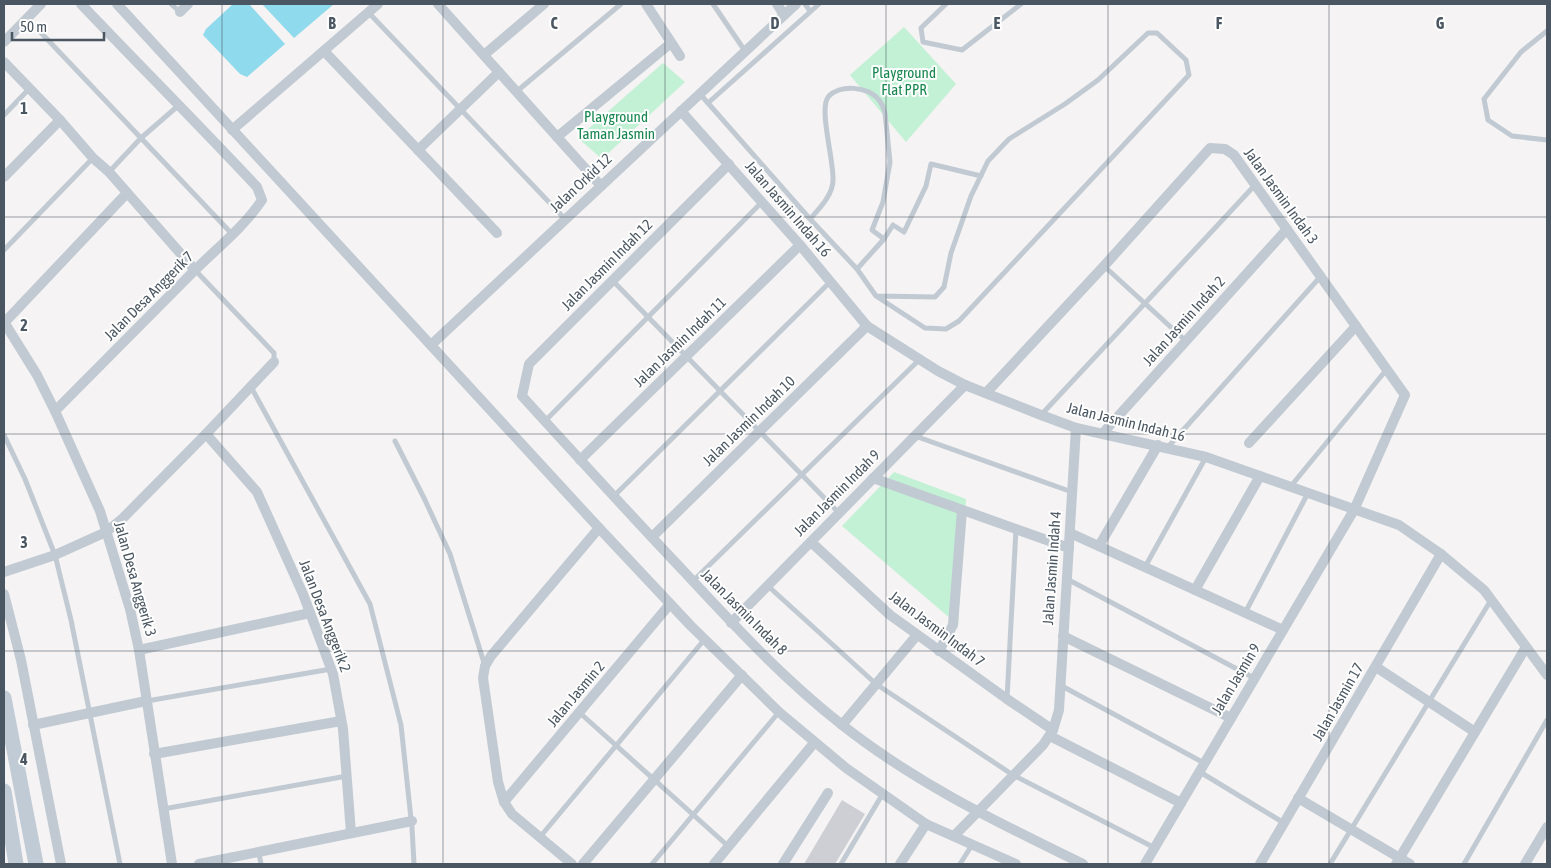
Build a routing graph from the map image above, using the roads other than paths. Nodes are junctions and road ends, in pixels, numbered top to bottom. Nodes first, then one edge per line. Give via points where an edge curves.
1 (41, 4) edge
2 (81, 4) edge
3 (117, 4) edge
4 (171, 4) edge
5 (188, 4) edge
6 (378, 4) edge
7 (544, 4) edge
8 (621, 4) edge
9 (646, 4) edge
10 (713, 4) edge
11 (776, 4) edge
12 (796, 4) edge
13 (804, 4) edge
14 (819, 4) edge
15 (946, 4) edge
16 (1021, 4) edge
17 (444, 6) edge
18 (810, 11) junction
19 (180, 12) joint
20 (368, 12) junction
21 (784, 15) junction
22 (27, 18) junction
23 (1547, 31) edge
24 (4, 42) edge
25 (671, 43) junction
26 (324, 50) junction
27 (745, 51) junction
28 (484, 55) junction
29 (680, 56) dead end
30 (4, 62) edge
31 (499, 72) junction
32 (29, 89) junction
33 (516, 92) junction
34 (700, 93) junction
35 (708, 103) junction
36 (180, 104) junction
37 (460, 109) junction
38 (681, 111) junction
39 (4, 116) edge
40 (60, 120) junction
41 (232, 130) junction
42 (557, 137) junction
43 (141, 138) junction
44 (1547, 140) edge
45 (418, 150) junction
46 (93, 158) junction
47 (728, 164) junction
48 (109, 172) junction
49 (981, 176) junction
50 (4, 177) edge
51 (1255, 184) junction
52 (601, 186) junction
53 (127, 193) junction
54 (762, 202) junction
55 (565, 219) junction
56 (810, 219) junction
57 (1287, 229) junction
58 (497, 233) dead end
59 (233, 235) junction
60 (884, 239) junction
61 (800, 245) junction
62 (4, 250) edge
63 (1104, 266) junction
64 (195, 270) junction
65 (857, 270) junction
66 (1321, 276) junction
67 (613, 281) junction
68 (830, 282) junction
69 (876, 296) junction
70 (1145, 303) junction
71 (647, 316) junction
72 (4, 323) edge
73 (867, 326) junction
74 (1356, 326) junction
75 (7, 337) edge
76 (1186, 341) junction
77 (431, 345) junction
78 (686, 356) junction
79 (920, 359) junction
80 (274, 362) joint
81 (1387, 369) junction
82 (965, 385) junction
83 (251, 386) junction
84 (721, 392) junction
85 (986, 393) junction
86 (522, 396) joint
87 (55, 411) junction
88 (1041, 415) junction
89 (545, 421) junction
90 (1076, 428) junction
91 (760, 432) junction
92 (1103, 433) junction
93 (206, 434) junction
94 (4, 435) edge
95 (914, 436) junction
96 (396, 441) dead end
97 (1249, 442) dead end
98 (1158, 445) junction
99 (1168, 447) junction
100 (1206, 457) junction
101 (580, 460) junction
102 (802, 475) junction
103 (1260, 476) junction
104 (873, 478) junction
105 (1290, 487) junction
106 (1072, 492) junction
107 (1308, 493) junction
108 (614, 496) junction
109 (962, 510) junction
110 (1354, 510) junction
111 (838, 513) junction
112 (599, 528) junction
113 (1016, 529) junction
114 (106, 532) junction
115 (1070, 533) junction
116 (652, 537) junction
117 (811, 542) junction
118 (1099, 546) junction
119 (1069, 548) junction
120 (1441, 554) junction
121 (55, 555) junction
122 (1145, 568) junction
123 (4, 572) edge
124 (1067, 579) junction
125 (693, 582) junction
126 (767, 586) junction
127 (1195, 590) junction
128 (4, 594) edge
129 (1491, 599) junction
130 (670, 604) junction
131 (310, 613) junction
132 (1245, 613) junction
133 (731, 623) junction
134 (1283, 630) junction
135 (917, 635) junction
136 (1063, 636) junction
137 (705, 639) junction
138 (1526, 647) junction
139 (139, 650) junction
140 (939, 650) junction
141 (485, 666) junction
142 (1376, 667) junction
143 (331, 669) junction
144 (742, 675) junction
145 (1547, 675) edge
146 (1254, 678) junction
147 (876, 684) junction
148 (1060, 685) junction
149 (4, 698) edge
150 (1007, 700) junction
151 (146, 701) junction
152 (1428, 701) junction
153 (779, 712) junction
154 (90, 713) junction
155 (580, 713) junction
156 (1231, 718) junction
157 (342, 720) junction
158 (1547, 720) edge
159 (33, 725) junction
160 (842, 725) junction
161 (1476, 732) junction
162 (1051, 733) junction
163 (814, 743) junction
164 (616, 746) junction
165 (154, 754) junction
166 (1202, 767) junction
167 (1013, 775) junction
168 (346, 776) junction
169 (654, 780) junction
170 (4, 791) edge
171 (828, 794) dead end
172 (882, 795) junction
173 (1298, 798) junction
174 (504, 802) junction
175 (1181, 803) junction
176 (26, 809) junction
177 (163, 809) junction
178 (5, 810) edge
179 (977, 812) junction
180 (693, 815) junction
181 (412, 821) junction
182 (1284, 823) junction
183 (926, 824) junction
184 (1547, 827) edge
185 (1351, 830) junction
186 (351, 833) junction
187 (954, 836) junction
188 (540, 837) junction
189 (972, 845) junction
190 (728, 847) junction
191 (1155, 848) junction
192 (259, 853) junction
193 (1398, 861) edge
194 (16, 864) edge
195 (36, 864) edge
196 (61, 864) edge
197 (120, 864) edge
198 (172, 864) edge
199 (199, 864) edge
200 (261, 864) edge
201 (414, 864) edge
202 (572, 864) edge
203 (583, 864) edge
204 (652, 864) edge
205 (714, 864) edge
206 (783, 864) edge
207 (841, 864) edge
208 (900, 864) edge
209 (960, 864) edge
210 (1016, 864) edge
211 (1083, 864) edge
212 (1145, 864) edge
213 (1260, 864) edge
214 (1330, 864) edge
215 (1410, 864) edge
216 (1464, 864) edge
217 (1525, 864) edge

1 - 22 street
2 - 36 street
3 - 41 street
4 - 19 lane
5 - 19 street
6 - 20 street
7 - 28 street
8 - 33 lane
9 - 25 street
10 - 27 lane
11 - 21 street
12 - 21 street, Jalan Orkid 12
13 - 18 lane
14 - 18 lane
15 - 16 lane via 921,28 923,42 962,50
17 - 28 street
18 - 35 lane
20 - 26 street
20 - 37 lane
21 - 27 street, Jalan Orkid 12
22 - 24 street
22 - 43 lane
23 - 44 lane via 1521,52 1484,99 1488,120 1512,136
25 - 29 street
25 - 42 street
26 - 41 street
26 - 45 street
27 - 34 street, Jalan Orkid 12
28 - 31 street
30 - 32 street
31 - 33 street
31 - 37 street
32 - 39 lane
32 - 40 street
33 - 42 street
34 - 35 lane
34 - 38 street, Jalan Orkid 12
35 - 56 lane
36 - 43 lane
36 - 59 street, Jalan Desa Anggerik 7 via 257,187 262,200
37 - 45 street
37 - 55 lane
38 - 47 street, Jalan Jasmin Indah 16
38 - 52 street, Jalan Orkid 12
40 - 46 street
40 - 50 street
41 - 77 street
42 - 52 street
43 - 48 lane
43 - 59 lane
45 - 58 street
46 - 48 street
46 - 62 lane
47 - 54 street, Jalan Jasmin Indah 16
47 - 67 street, Jalan Jasmin Indah 12
48 - 53 street
49 - 60 lane via 932,164 926,186 904,232 893,225
49 - 69 lane via 951,253 944,287 935,297
49 - 69 lane via 988,161 1009,139 1098,80 1148,33 1157,33 1186,60 1189,75 959,321 946,329 925,328
51 - 57 street, Jalan Jasmin Indah 3
51 - 63 street, Jalan Jasmin Indah 3 via 1234,155 1225,149 1210,148
51 - 70 lane
52 - 55 street, Jalan Orkid 12
53 - 64 street
53 - 72 street
54 - 61 street, Jalan Jasmin Indah 16
54 - 71 lane
55 - 77 street, Jalan Orkid 12
56 - 60 lane via 824,204 833,182 826,101 831,94 854,88 874,96 885,113 890,162 883,202 872,230
56 - 65 lane
57 - 66 street, Jalan Jasmin Indah 3
57 - 76 street, Jalan Jasmin Indah 2
59 - 64 street, Jalan Desa Anggerik 7
60 - 65 lane
61 - 68 street, Jalan Jasmin Indah 16
61 - 78 street, Jalan Jasmin Indah 11
63 - 70 lane
63 - 85 street, Jalan Jasmin Indah 3
64 - 80 lane via 274,353
64 - 87 street, Jalan Desa Anggerik 7
65 - 69 lane
66 - 74 street, Jalan Jasmin Indah 3
66 - 99 lane
67 - 71 lane
67 - 86 street, Jalan Jasmin Indah 12 via 529,364
68 - 73 street, Jalan Jasmin Indah 16
68 - 84 lane
70 - 76 lane
70 - 88 lane
71 - 78 lane
71 - 89 lane
72 - 75 street, Jalan Desa Anggerik 3
73 - 79 street, Jalan Jasmin Indah 16
73 - 91 street, Jalan Jasmin Indah 10
74 - 81 street, Jalan Jasmin Indah 3
74 - 97 street
75 - 87 street, Jalan Desa Anggerik 3 via 37,375
76 - 92 street, Jalan Jasmin Indah 2
77 - 112 street
78 - 84 lane
78 - 101 street, Jalan Jasmin Indah 11
79 - 82 street, Jalan Jasmin Indah 16
79 - 102 lane
80 - 83 street
81 - 105 lane
81 - 110 street, Jalan Jasmin Indah 3 via 1405,395
82 - 85 street, Jalan Jasmin Indah 16
82 - 95 street, Jalan Jasmin Indah 9
83 - 93 street
83 - 181 lane via 370,604 401,725
84 - 91 lane
84 - 108 lane
85 - 88 street, Jalan Jasmin Indah 16
86 - 89 street, Jalan Jasmin Indah 8
87 - 114 street, Jalan Desa Anggerik 3 via 100,511
88 - 90 street, Jalan Jasmin Indah 16
89 - 101 street, Jalan Jasmin Indah 8
90 - 92 street, Jalan Jasmin Indah 16
90 - 106 street, Jalan Jasmin Indah 4
91 - 102 lane
91 - 116 street, Jalan Jasmin Indah 10
92 - 98 street, Jalan Jasmin Indah 16
93 - 114 street
93 - 131 street, Jalan Desa Anggerik 2 via 257,492
94 - 121 lane
95 - 104 street, Jalan Jasmin Indah 9
95 - 106 lane
96 - 141 lane via 450,554
98 - 99 street, Jalan Jasmin Indah 16
98 - 118 street
99 - 100 street, Jalan Jasmin Indah 16
100 - 103 street, Jalan Jasmin Indah 16
100 - 122 lane
101 - 108 street, Jalan Jasmin Indah 8
102 - 111 lane
102 - 125 lane
103 - 105 street, Jalan Jasmin Indah 16
103 - 127 street
104 - 109 street
104 - 111 street, Jalan Jasmin Indah 9
105 - 107 street, Jalan Jasmin Indah 16
106 - 115 street, Jalan Jasmin Indah 4
107 - 110 street, Jalan Jasmin Indah 16
107 - 132 lane
108 - 116 street, Jalan Jasmin Indah 8
109 - 113 street
109 - 140 street via 953,625
110 - 120 street, Jalan Jasmin Indah 16 via 1399,525
110 - 134 street, Jalan Jasmin 9
111 - 117 street, Jalan Jasmin Indah 9
112 - 130 street
112 - 141 street
113 - 119 street
113 - 150 lane
114 - 121 street
114 - 139 street, Jalan Desa Anggerik 3
115 - 118 street
115 - 119 street, Jalan Jasmin Indah 4
116 - 125 street, Jalan Jasmin Indah 8
117 - 126 street, Jalan Jasmin Indah 9
117 - 135 street, Jalan Jasmin Indah 7 via 890,615
118 - 122 street
119 - 124 street, Jalan Jasmin Indah 4
120 - 129 street, Jalan Jasmin Indah 16
120 - 142 street, Jalan Jasmin 17
121 - 123 street
121 - 154 lane
122 - 127 street
124 - 136 street, Jalan Jasmin Indah 4
124 - 146 lane
125 - 133 street, Jalan Jasmin Indah 8
126 - 133 street, Jalan Jasmin Indah 9
126 - 147 lane
127 - 132 street
128 - 159 street
129 - 138 street, Jalan Jasmin Indah 16
129 - 152 lane
130 - 137 street
130 - 155 street, Jalan Jasmin 2
131 - 139 street
131 - 143 street, Jalan Desa Anggerik 2
132 - 134 street
133 - 160 street, Jalan Jasmin Indah 8
134 - 146 street, Jalan Jasmin 9
135 - 140 street, Jalan Jasmin Indah 7
135 - 147 street
136 - 148 street, Jalan Jasmin Indah 4
136 - 156 street
137 - 144 street
137 - 164 lane
138 - 145 street, Jalan Jasmin Indah 16
138 - 161 street
139 - 151 street, Jalan Desa Anggerik 3
140 - 150 street, Jalan Jasmin Indah 7
141 - 174 street via 483,678 496,773
142 - 152 street
142 - 173 street, Jalan Jasmin 17
143 - 151 lane
143 - 157 street, Jalan Desa Anggerik 2
144 - 153 street
144 - 169 street
146 - 156 street, Jalan Jasmin 9
147 - 160 street
147 - 167 lane
148 - 162 street, Jalan Jasmin Indah 4 via 1059,710
148 - 166 lane
149 - 176 street
150 - 162 street, Jalan Jasmin Indah 7
151 - 154 street
151 - 165 street, Jalan Desa Anggerik 3
152 - 161 street
152 - 185 lane
153 - 163 street
153 - 180 lane
154 - 159 street
154 - 197 lane
155 - 164 lane
155 - 174 street, Jalan Jasmin 2
156 - 166 street, Jalan Jasmin 9
157 - 165 street
157 - 168 street, Jalan Desa Anggerik 2
158 - 216 lane
159 - 196 street
160 - 179 street, Jalan Jasmin Indah 8 via 924,781
161 - 193 street
162 - 167 street
162 - 175 street, Jalan Jasmin Indah 7
163 - 172 street
163 - 190 street
164 - 169 lane
164 - 188 lane
165 - 177 street, Jalan Desa Anggerik 3
166 - 175 street, Jalan Jasmin 9
166 - 182 lane
167 - 179 street
167 - 191 lane
168 - 177 lane
168 - 186 street, Jalan Desa Anggerik 2
169 - 180 lane
169 - 203 street
170 - 178 street
171 - 206 street
172 - 183 street
172 - 207 lane
173 - 182 street, Jalan Jasmin 17
173 - 185 street
174 - 188 street via 512,814
175 - 191 street, Jalan Jasmin 9
176 - 178 street
176 - 195 street
177 - 198 street, Jalan Desa Anggerik 3
178 - 194 street
179 - 187 street
179 - 211 street, Jalan Jasmin Indah 8
180 - 190 lane
180 - 204 lane
181 - 186 street
181 - 201 lane
182 - 213 street, Jalan Jasmin 17
183 - 187 street
183 - 208 street
184 - 217 street
185 - 193 street
185 - 214 lane
186 - 192 street
187 - 189 street
188 - 202 street
189 - 209 lane
189 - 210 street
190 - 205 street
191 - 212 street, Jalan Jasmin 9
192 - 199 street
192 - 200 lane
193 - 215 street

